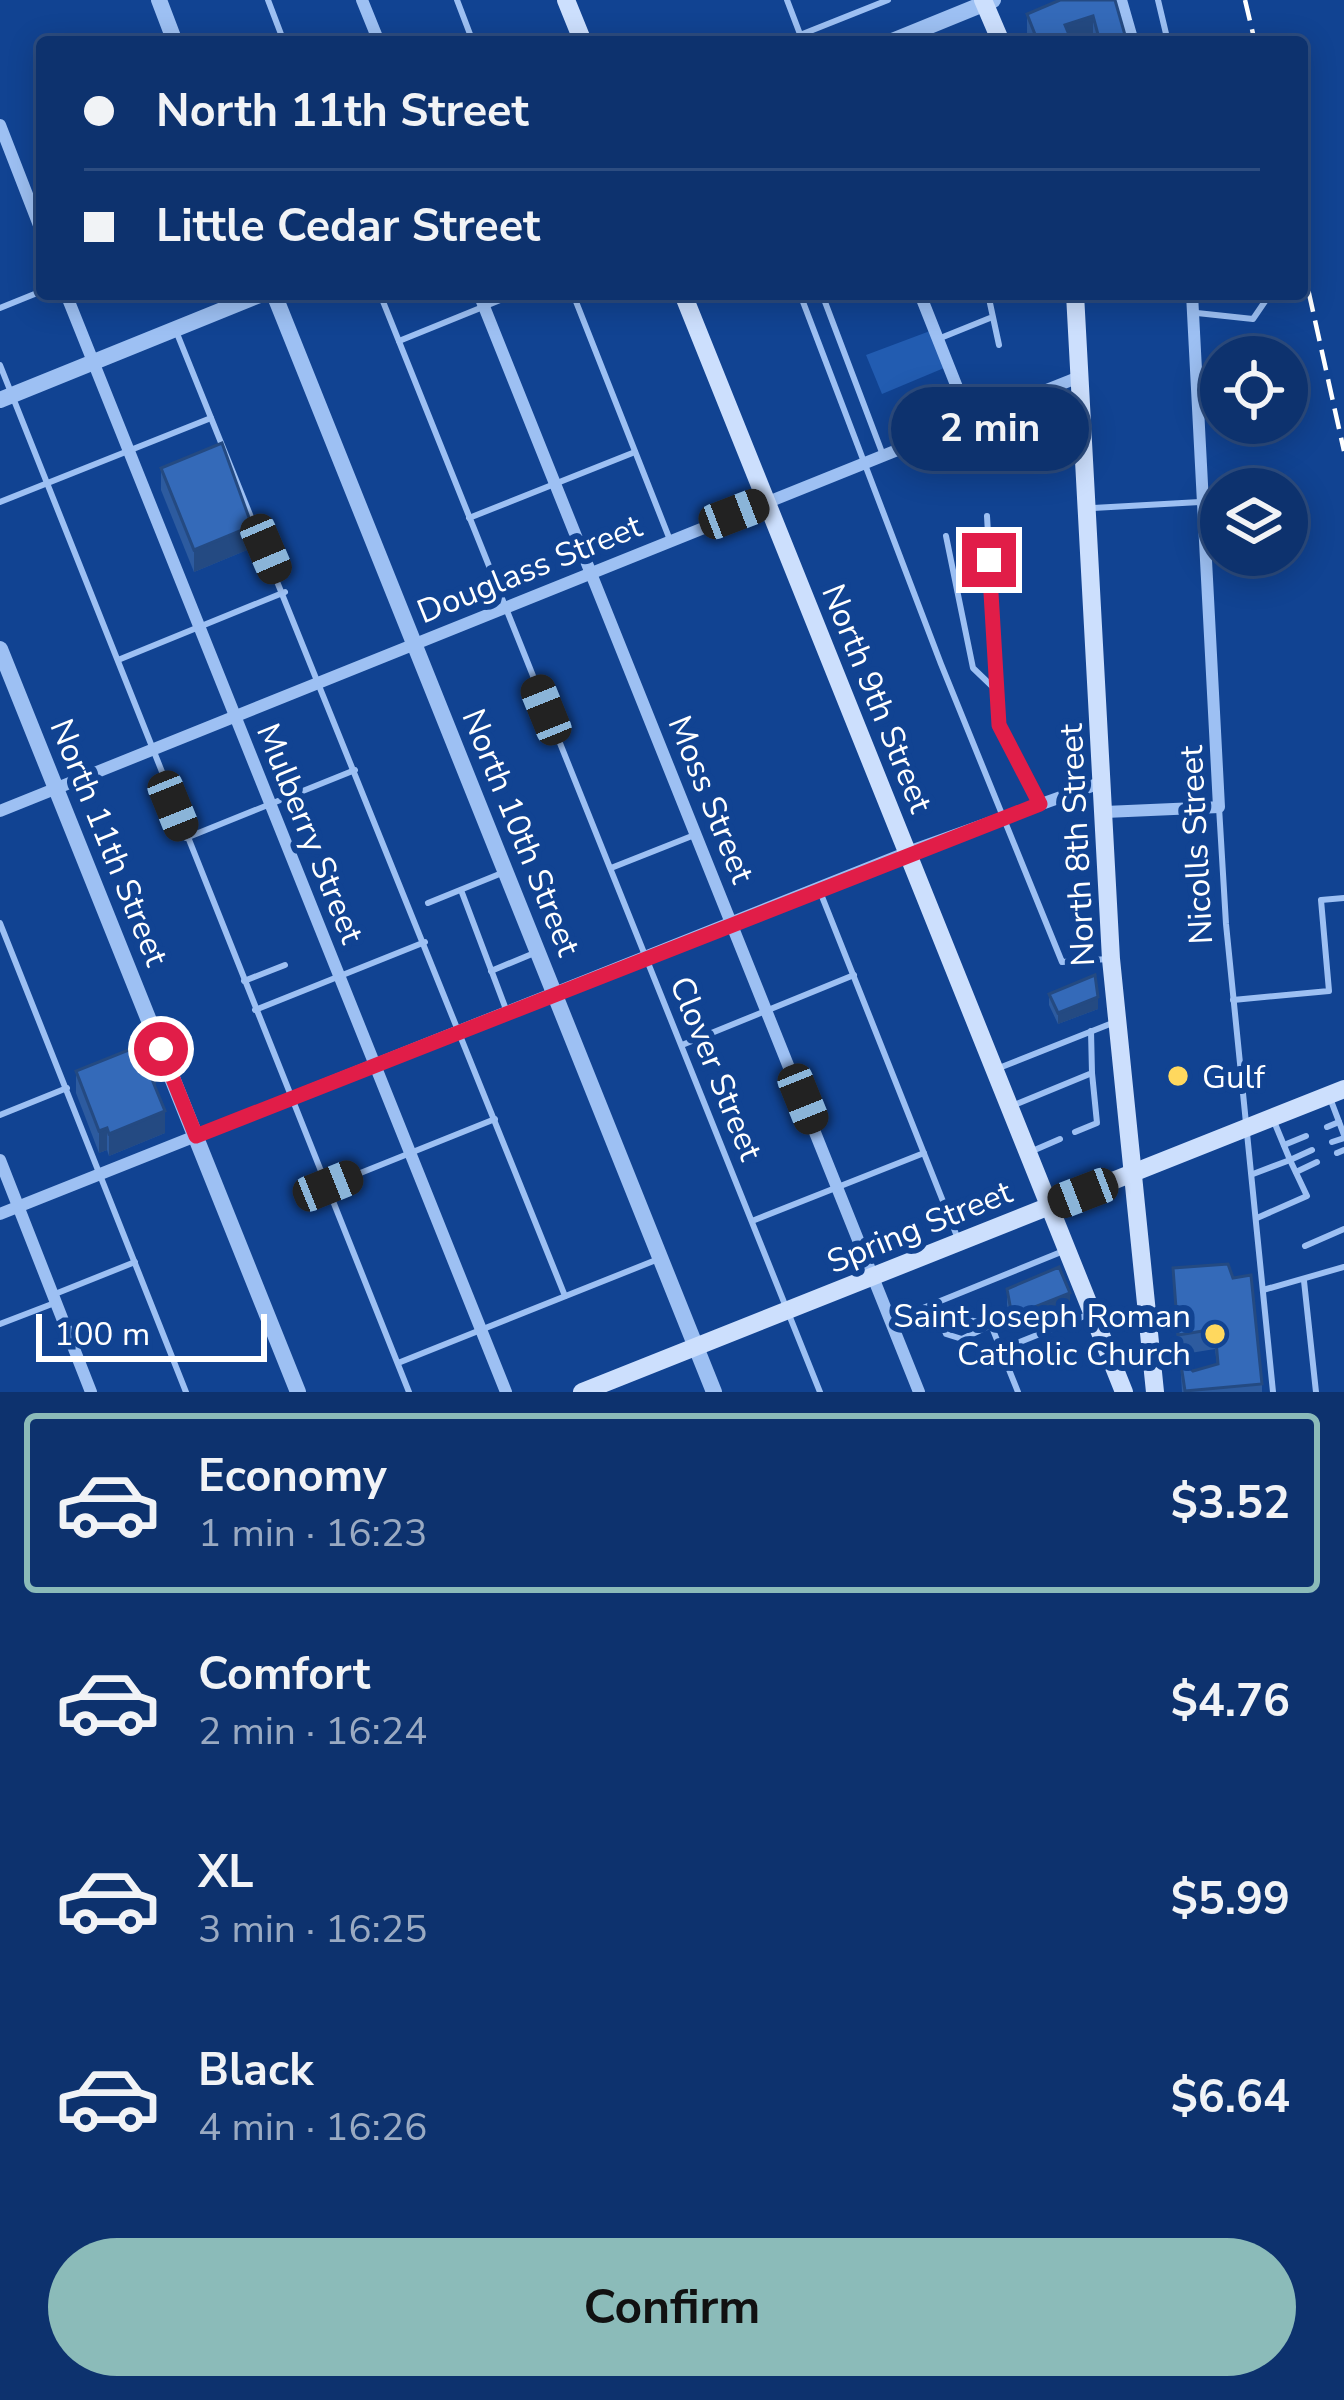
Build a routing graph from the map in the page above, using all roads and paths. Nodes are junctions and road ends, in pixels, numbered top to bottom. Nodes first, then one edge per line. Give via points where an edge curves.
1 (159, 0) edge
2 (268, 0) edge
3 (362, 0) edge
4 (457, 0) edge
5 (566, 0) edge
6 (788, 0) edge
7 (888, 0) edge
8 (1121, 0) edge
9 (1158, 0) edge
10 (987, 1) edge
11 (173, 36) edge
12 (282, 36) edge
13 (377, 36) edge
14 (471, 36) edge
15 (581, 36) edge
16 (800, 36) edge
17 (806, 36) edge
18 (904, 36) edge
19 (999, 36) edge
20 (1131, 36) edge
21 (1167, 36) edge
22 (0, 125) edge
23 (36, 218) edge
24 (36, 293) edge
25 (68, 300) edge
26 (247, 300) edge
27 (276, 300) edge
28 (382, 300) edge
29 (575, 300) edge
30 (685, 300) edge
31 (802, 300) edge
32 (824, 300) edge
33 (922, 300) edge
34 (988, 300) edge
35 (1075, 300) edge
36 (1192, 300) edge
37 (1266, 300) edge
38 (482, 301) edge
39 (0, 308) edge
40 (1193, 312) junction
41 (990, 318) junction
42 (175, 329) junction
43 (938, 339) junction
44 (399, 341) junction
45 (999, 346) dead end
46 (93, 362) junction
47 (0, 365) edge
48 (1079, 377) junction
49 (6, 397) edge
50 (211, 418) junction
51 (970, 421) junction
52 (129, 451) junction
53 (635, 452) junction
54 (883, 455) junction
55 (863, 464) junction
56 (1201, 468) edge
57 (47, 483) junction
58 (555, 484) junction
59 (0, 502) edge
60 (766, 502) junction
61 (1200, 502) edge
62 (1087, 508) junction
63 (987, 516) dead end
64 (469, 518) junction
65 (946, 536) dead end
66 (670, 540) junction
67 (590, 572) junction
68 (1207, 576) edge
69 (284, 592) junction
70 (504, 607) junction
71 (200, 627) junction
72 (413, 644) junction
73 (0, 649) edge
74 (118, 660) junction
75 (320, 681) junction
76 (997, 692) junction
77 (235, 716) junction
78 (152, 749) junction
79 (355, 770) junction
80 (1100, 783) junction
81 (56, 788) junction
82 (270, 804) junction
83 (1040, 804) junction
84 (1220, 807) junction
85 (0, 811) edge
86 (1105, 812) junction
87 (1002, 818) junction
88 (697, 834) junction
89 (186, 838) junction
90 (908, 852) junction
91 (611, 868) junction
92 (506, 872) junction
93 (818, 887) junction
94 (460, 890) junction
95 (1344, 898) edge
96 (428, 904) dead end
97 (732, 921) junction
98 (0, 923) edge
99 (425, 942) junction
100 (538, 952) junction
101 (646, 956) junction
102 (1111, 959) junction
103 (285, 965) dead end
104 (491, 971) junction
105 (340, 975) junction
106 (854, 975) junction
107 (244, 981) junction
108 (555, 993) junction
109 (1233, 1000) junction
110 (255, 1010) junction
111 (768, 1010) junction
112 (507, 1012) junction
113 (1118, 1020) junction
114 (460, 1030) junction
115 (1091, 1031) junction
116 (682, 1045) junction
117 (377, 1064) junction
118 (996, 1070) junction
119 (1092, 1073) junction
120 (67, 1088) junction
121 (1336, 1092) edge
122 (292, 1098) junction
123 (1011, 1106) junction
124 (0, 1115) edge
125 (1273, 1118) junction
126 (495, 1119) junction
127 (1339, 1122) junction
128 (1327, 1127) dead end
129 (1246, 1129) junction
130 (1076, 1132) dead end
131 (196, 1136) junction
132 (1306, 1136) dead end
133 (1344, 1136) edge
134 (1060, 1139) dead end
135 (1332, 1142) dead end
136 (1283, 1145) junction
137 (1312, 1150) dead end
138 (412, 1152) junction
139 (1029, 1152) junction
140 (924, 1153) junction
141 (0, 1160) edge
142 (1290, 1160) junction
143 (1317, 1162) dead end
144 (1296, 1172) junction
145 (1134, 1174) junction
146 (101, 1175) junction
147 (1252, 1175) junction
148 (328, 1186) junction
149 (838, 1187) junction
150 (1050, 1206) junction
151 (18, 1207) junction
152 (0, 1214) edge
153 (1256, 1219) junction
154 (752, 1221) junction
155 (1344, 1229) edge
156 (960, 1242) junction
157 (1305, 1246) dead end
158 (1067, 1250) junction
159 (660, 1258) junction
160 (135, 1262) junction
161 (1344, 1267) edge
162 (873, 1276) junction
163 (1304, 1281) junction
164 (1263, 1290) junction
165 (565, 1296) junction
166 (54, 1299) junction
167 (935, 1303) junction
168 (788, 1310) junction
169 (938, 1313) junction
170 (1093, 1313) junction
171 (891, 1321) junction
172 (0, 1324) edge
173 (991, 1325) junction
174 (481, 1329) junction
175 (696, 1346) junction
176 (1001, 1349) junction
177 (398, 1363) junction
178 (91, 1392) edge
179 (187, 1392) edge
180 (298, 1392) edge
181 (410, 1392) edge
182 (506, 1392) edge
183 (582, 1392) edge
184 (714, 1392) edge
185 (820, 1392) edge
186 (919, 1392) edge
187 (1018, 1392) edge
188 (1124, 1392) edge
189 (1155, 1392) edge
190 (1274, 1392) edge
191 (1316, 1392) edge

1 - 11 street
2 - 12 lane
3 - 13 street
4 - 14 lane
5 - 15 main road
6 - 16 lane
7 - 17 lane
8 - 20 street
9 - 21 lane
10 - 18 street
10 - 19 main road
22 - 23 street
24 - 39 lane
25 - 46 street, Mulberry Street
26 - 42 street
27 - 72 street, North 10th Street
28 - 44 lane, Clover Street
29 - 53 lane
30 - 60 main road, North 9th Street
31 - 55 lane
32 - 54 lane
33 - 43 street
34 - 41 lane
35 - 48 main road, North 8th Street
36 - 40 street, Nicolls Street
37 - 40 lane via 1253,320
38 - 44 lane
38 - 58 street, Moss Street
40 - 56 street, Nicolls Street
41 - 43 lane
41 - 45 lane
42 - 46 street
42 - 50 lane
43 - 51 street
44 - 64 lane, Clover Street
46 - 49 street
46 - 52 street, Mulberry Street
47 - 49 lane
48 - 51 street, Douglass Street
48 - 62 main road, North 8th Street
49 - 57 lane
50 - 52 lane
50 - 69 lane
51 - 54 street, Douglass Street
52 - 57 lane
52 - 71 street, Mulberry Street
53 - 58 lane
53 - 66 lane
54 - 55 street, Douglass Street
55 - 60 street, Douglass Street
55 - 87 lane
57 - 59 lane
57 - 74 lane
58 - 64 lane
58 - 67 street, Moss Street
60 - 66 street, Douglass Street
60 - 90 main road, North 9th Street
61 - 62 lane
62 - 80 main road, North 8th Street
63 - 76 lane
64 - 70 lane, Clover Street
65 - 76 lane via 973,668
66 - 67 street, Douglass Street
67 - 70 street, Douglass Street
67 - 88 street, Moss Street
68 - 84 street, Nicolls Street
69 - 71 lane
69 - 75 lane
70 - 72 street, Douglass Street
70 - 91 lane, Clover Street
71 - 74 lane
71 - 77 street, Mulberry Street
72 - 75 street, Douglass Street
72 - 92 street, North 10th Street
73 - 81 street, North 11th Street
74 - 78 lane
75 - 77 street, Douglass Street
75 - 79 lane
76 - 83 lane via 999,725
77 - 78 street, Douglass Street
77 - 82 street, Mulberry Street
78 - 81 street, Douglass Street
78 - 89 lane
79 - 82 lane
79 - 99 lane
80 - 83 street
80 - 86 main road, North 8th Street
81 - 85 street, Douglass Street
81 - 131 street, North 11th Street
82 - 89 lane
82 - 105 street, Mulberry Street
83 - 87 street
84 - 86 street
84 - 109 lane, Nicolls Street
86 - 102 main road, North 8th Street
87 - 90 street
87 - 102 lane via 1063,962
88 - 91 lane
88 - 97 street, Moss Street
89 - 107 lane
90 - 93 street
90 - 118 main road, North 9th Street
91 - 101 lane, Clover Street
92 - 94 lane
92 - 100 street, North 10th Street
93 - 97 street
93 - 106 lane
94 - 96 lane
94 - 104 lane
95 - 109 lane via 1321,900 1329,991
97 - 101 street
97 - 111 street, Moss Street
98 - 120 lane
99 - 105 lane
99 - 114 lane
100 - 104 lane
100 - 108 street, North 10th Street
101 - 108 street
101 - 116 lane, Clover Street
102 - 113 main road, North 8th Street
103 - 107 lane
104 - 112 lane
105 - 110 lane
105 - 117 street, Mulberry Street
106 - 111 lane
106 - 140 lane
107 - 110 lane
108 - 112 street
108 - 159 street, North 10th Street
109 - 129 lane, Nicolls Street
110 - 122 lane
111 - 116 lane
111 - 149 street, Moss Street
112 - 114 street
113 - 115 lane
113 - 145 main road, North 8th Street
114 - 117 street
114 - 126 lane
115 - 118 lane
115 - 119 lane
116 - 154 lane, Clover Street
117 - 122 street
117 - 138 street, Mulberry Street
118 - 123 main road, North 9th Street
119 - 123 lane
119 - 130 lane via 1097,1123
120 - 124 lane
120 - 146 lane
121 - 125 main road, Spring Street
121 - 127 lane
122 - 131 street
122 - 148 lane
123 - 139 main road, North 9th Street
125 - 129 main road, Spring Street
125 - 136 lane
126 - 138 lane
126 - 165 lane
127 - 128 lane
127 - 133 lane
129 - 145 main road, Spring Street
129 - 147 lane, Nicolls Street
131 - 146 street
131 - 180 street, North 11th Street
132 - 136 lane
133 - 135 lane
134 - 139 lane
136 - 142 lane
137 - 142 lane
138 - 148 lane
138 - 174 street, Mulberry Street
139 - 150 main road, North 9th Street
140 - 149 lane
140 - 156 lane
141 - 151 street
142 - 144 lane
142 - 147 lane
143 - 144 lane
144 - 153 lane via 1307,1196
145 - 150 main road, Spring Street
145 - 189 main road, North 8th Street
146 - 151 street
146 - 160 lane
147 - 153 lane, Nicolls Street
148 - 177 lane
149 - 154 lane
149 - 162 street, Moss Street
150 - 156 main road, Spring Street
150 - 158 main road, North 9th Street
151 - 152 street
151 - 166 street
153 - 164 lane, Nicolls Street
154 - 168 lane, Clover Street
155 - 157 lane
156 - 162 main road, Spring Street
158 - 167 lane
158 - 170 main road, North 9th Street
159 - 165 lane
159 - 175 street, North 10th Street
160 - 166 lane
160 - 179 lane
161 - 163 lane
162 - 168 main road, Spring Street
162 - 171 street, Moss Street
163 - 164 lane
163 - 191 lane
164 - 190 lane, Nicolls Street
165 - 174 lane
166 - 172 lane
166 - 178 street
167 - 169 lane
167 - 171 lane
168 - 175 main road, Spring Street
168 - 185 lane, Clover Street
169 - 173 lane
169 - 173 lane via 946,1334 962,1339
170 - 176 lane
170 - 188 main road, North 9th Street
171 - 186 street, Moss Street
173 - 176 lane
174 - 177 lane
174 - 182 street, Mulberry Street
175 - 183 main road, Spring Street
175 - 184 street, North 10th Street
176 - 187 lane
177 - 181 lane

